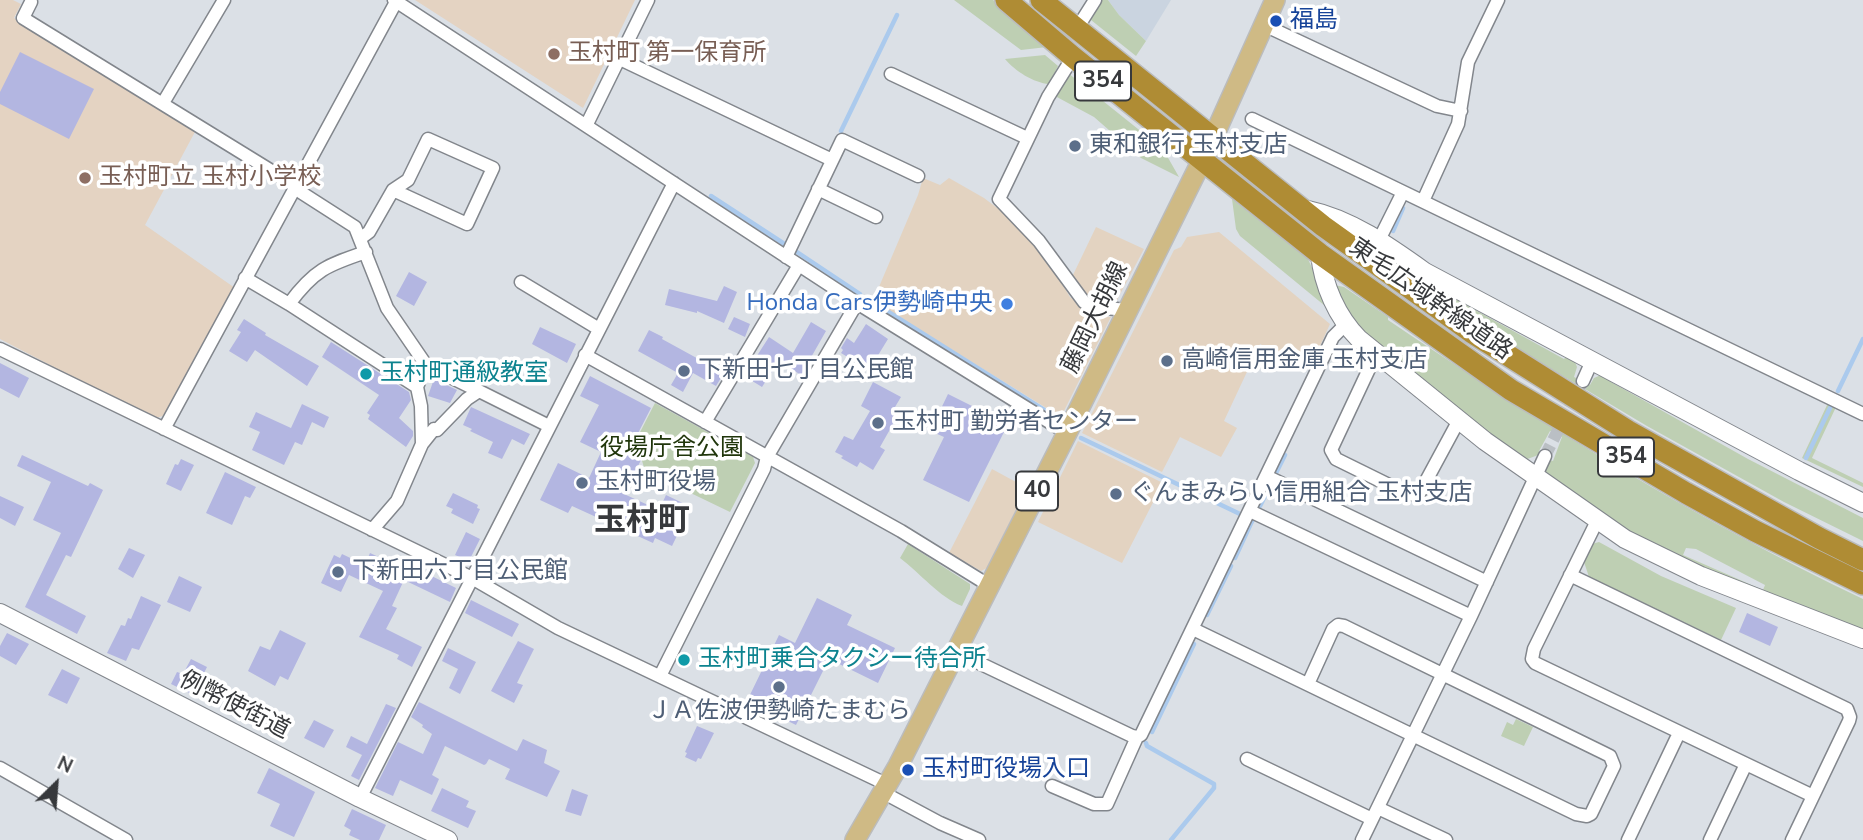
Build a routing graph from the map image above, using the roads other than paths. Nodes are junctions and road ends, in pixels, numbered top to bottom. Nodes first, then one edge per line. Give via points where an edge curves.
1 (224, 0) edge
2 (648, 0) edge
3 (1006, 0) edge
4 (1041, 0) edge
5 (1095, 0) edge
6 (1275, 0) edge
7 (1499, 0) edge
8 (31, 1) edge
9 (395, 1) edge
10 (1264, 25) junction
11 (1076, 30) junction
12 (1073, 57) junction
13 (620, 59) junction
14 (891, 74) dead end
15 (163, 103) junction
16 (1461, 111) junction
17 (1252, 119) dead end
18 (587, 124) junction
19 (1027, 138) junction
20 (1213, 138) junction
21 (832, 160) junction
22 (1202, 161) junction
23 (918, 176) dead end
24 (674, 183) junction
25 (296, 188) junction
26 (818, 189) junction
27 (393, 190) junction
28 (1404, 192) junction
29 (1423, 201) junction
30 (1301, 209) junction
31 (876, 216) dead end
32 (361, 238) junction
33 (1379, 240) junction
34 (366, 252) junction
35 (1320, 254) junction
36 (786, 257) junction
37 (799, 265) junction
38 (245, 278) junction
39 (521, 282) dead end
40 (857, 303) junction
41 (289, 304) junction
42 (1128, 310) junction
43 (1346, 324) junction
44 (599, 329) junction
45 (0, 349) edge
46 (585, 355) junction
47 (1379, 356) junction
48 (1592, 361) junction
49 (426, 365) junction
50 (1583, 381) tunnel mouth
51 (417, 387) junction
52 (479, 391) junction
53 (1863, 414) edge
54 (1459, 420) junction
55 (705, 422) junction
56 (549, 426) junction
57 (164, 429) junction
58 (1067, 433) junction
59 (422, 444) junction
60 (1545, 456) tunnel mouth
61 (767, 457) junction
62 (1266, 476) junction
63 (1536, 477) junction
64 (1863, 503) edge
65 (1250, 511) junction
66 (1597, 521) junction
67 (372, 530) junction
68 (1863, 560) edge
69 (1570, 575) junction
70 (471, 578) junction
71 (1487, 582) junction
72 (1863, 584) edge
73 (990, 586) junction
74 (0, 613) edge
75 (1471, 616) junction
76 (1193, 629) junction
77 (1863, 639) edge
78 (956, 652) junction
79 (1443, 674) junction
80 (660, 676) junction
81 (1308, 684) junction
82 (1679, 733) junction
83 (1414, 735) junction
84 (1137, 737) junction
85 (1247, 758) dead end
86 (1746, 764) junction
87 (0, 768) edge
88 (1052, 786) dead end
89 (886, 789) junction
90 (1813, 796) junction
91 (360, 798) junction
92 (1375, 813) junction
93 (126, 840) edge
94 (448, 840) edge
95 (855, 840) edge
96 (979, 840) edge
97 (1362, 840) edge
98 (1446, 840) edge
99 (1628, 840) edge
100 (1710, 840) edge
101 (1792, 840) edge

1 - 15 street
2 - 13 street
3 - 12 highway, 東毛広域幹線道路 / 354
4 - 11 highway, 東毛広域幹線道路 / 354
5 - 11 street
6 - 10 main road, 藤岡大胡線 / 40
7 - 16 street via 1468,62
8 - 15 street via 23,18
9 - 18 street
9 - 25 street
10 - 16 street via 1437,106
10 - 20 main road, 藤岡大胡線 / 40
11 - 20 highway, 東毛広域幹線道路 / 354
12 - 19 street
12 - 22 highway, 東毛広域幹線道路 / 354
13 - 18 street
13 - 21 street
14 - 19 street
15 - 25 street
16 - 29 street
17 - 28 street
18 - 24 street
19 - 42 street via 999,198 1039,241 1084,302
20 - 22 main road, 藤岡大胡線 / 40
20 - 30 highway, 東毛広域幹線道路 / 354
21 - 23 street via 842,140
21 - 26 street
22 - 35 highway, 東毛広域幹線道路 / 354
22 - 42 main road, 藤岡大胡線 / 40
24 - 36 street
24 - 44 street
25 - 32 street via 355,227
25 - 38 street
26 - 31 street
26 - 36 street
27 - 27 street via 408,180 428,139 493,168 467,224
27 - 32 street
28 - 29 street
28 - 33 street
29 - 53 street
30 - 33 street
30 - 68 highway, 東毛広域幹線道路 / 354 via 1530,371 1684,464
32 - 34 street
33 - 48 street via 1425,272
34 - 41 street via 332,263 306,280
34 - 49 street via 387,308
35 - 43 street via 1324,278
35 - 72 highway, 東毛広域幹線道路 / 354 via 1511,390 1686,493
36 - 37 street
37 - 40 street
37 - 55 street
38 - 41 street
38 - 57 street
39 - 44 street
40 - 58 street
40 - 61 street
41 - 51 street
42 - 58 main road, 藤岡大胡線 / 40
43 - 47 street
43 - 62 street via 1333,337
44 - 46 street
45 - 57 street
46 - 55 street
46 - 56 street
47 - 54 street
47 - 54 street via 1331,450 1336,459 1407,494 1419,494
48 - 50 street
48 - 64 street
49 - 51 street
49 - 52 street
51 - 59 street
52 - 56 street
52 - 59 street
54 - 63 street
55 - 61 street
56 - 70 street
57 - 67 street
58 - 73 main road, 藤岡大胡線 / 40
59 - 67 street via 397,501
60 - 63 street
61 - 73 street
61 - 80 street
62 - 65 street
62 - 71 street
63 - 66 street
63 - 71 street
65 - 75 street
65 - 76 street
66 - 69 street
66 - 77 street via 1701,576
67 - 70 street
69 - 82 street via 1532,659
69 - 90 street via 1847,709 1849,721
70 - 80 street via 558,628
70 - 91 street
71 - 75 street
73 - 78 main road, 藤岡大胡線 / 40
74 - 91 street, 例幣使街道
75 - 79 street
76 - 81 street
76 - 84 street
78 - 84 street
78 - 89 main road, 藤岡大胡線 / 40
79 - 81 street via 1338,625
79 - 83 street
79 - 83 street via 1610,756 1614,766 1587,816
80 - 89 street
81 - 83 street
82 - 86 street
82 - 99 street
83 - 92 street
84 - 88 street via 1107,804 1094,804
85 - 92 street
86 - 90 street
86 - 100 street
87 - 93 street
89 - 95 main road, 藤岡大胡線 / 40
89 - 96 street via 940,823
90 - 101 street
91 - 94 street, 例幣使街道
92 - 97 street
92 - 98 street

